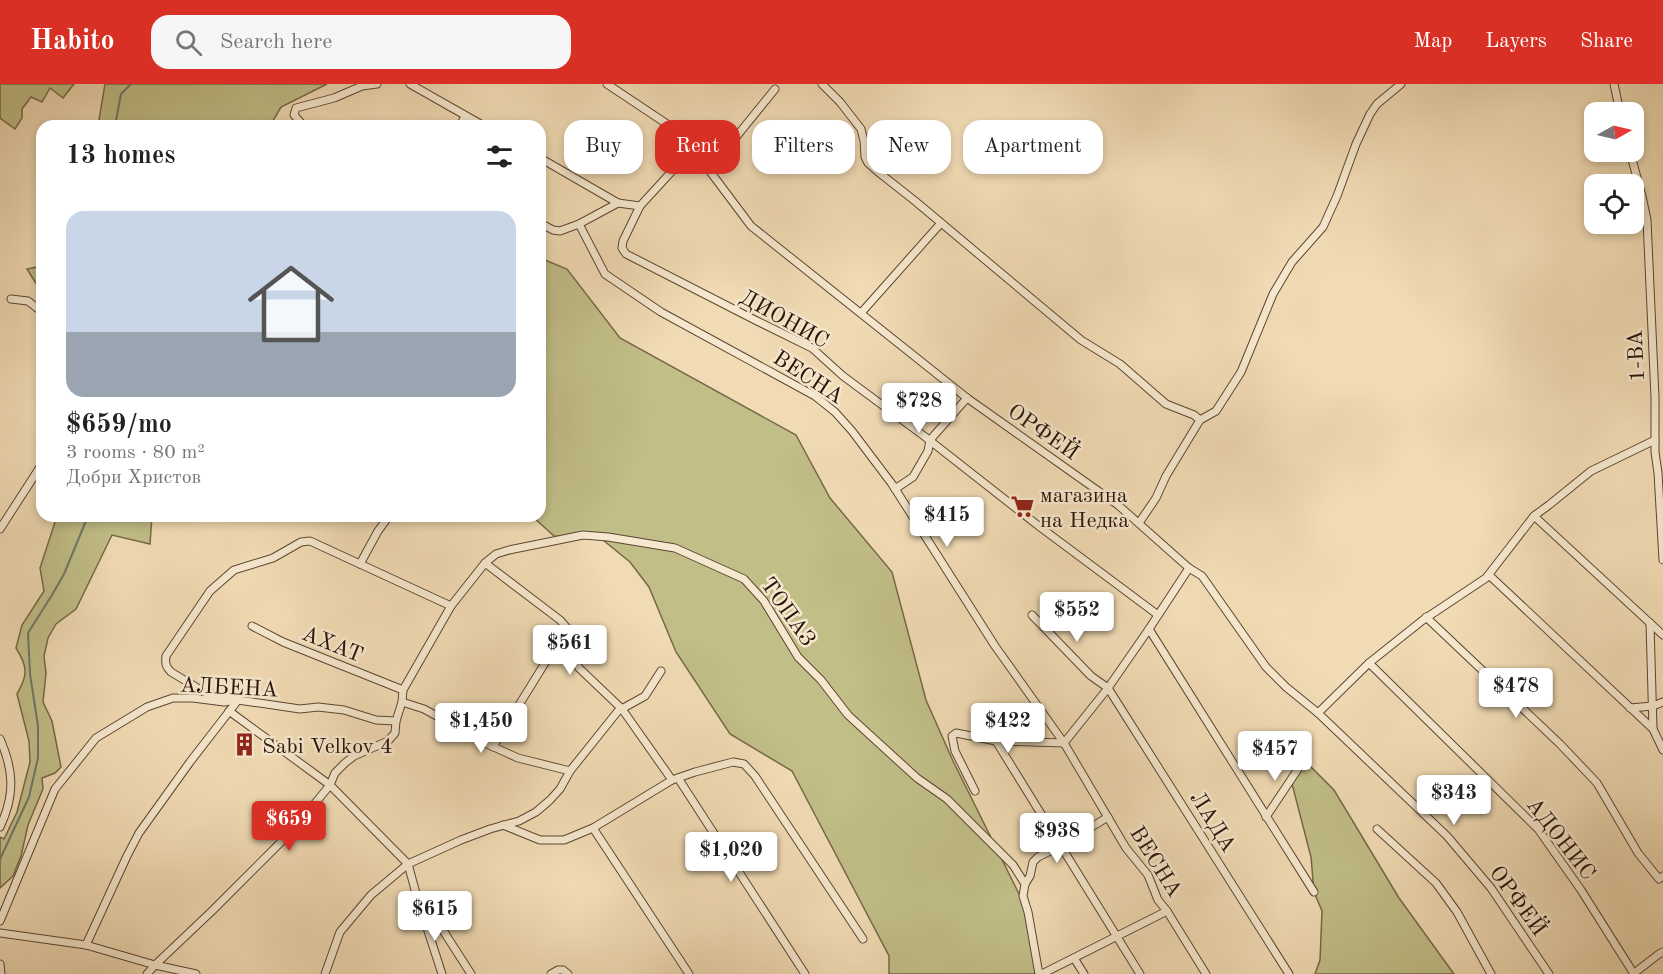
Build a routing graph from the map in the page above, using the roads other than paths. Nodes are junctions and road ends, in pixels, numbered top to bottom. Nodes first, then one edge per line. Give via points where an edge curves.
1 (376, 84) edge
2 (410, 84) edge
3 (607, 84) edge
4 (822, 84) edge
5 (1401, 84) edge
6 (1614, 84) edge
7 (776, 89) dead end
8 (1618, 102) edge
9 (465, 116) junction
10 (299, 120) edge
11 (463, 120) edge
12 (473, 120) edge
13 (661, 120) edge
14 (740, 133) edge
15 (546, 161) edge
16 (1633, 162) edge
17 (669, 174) edge
18 (712, 174) edge
19 (618, 203) junction
20 (640, 206) junction
21 (941, 223) junction
22 (579, 224) junction
23 (546, 226) edge
24 (12, 299) dead end
25 (36, 308) edge
26 (861, 312) junction
27 (967, 398) junction
28 (1200, 420) junction
29 (930, 440) junction
30 (1655, 440) junction
31 (36, 473) edge
32 (895, 489) junction
33 (1534, 516) junction
34 (385, 522) edge
35 (1139, 523) junction
36 (0, 529) edge
37 (1663, 561) edge
38 (485, 563) junction
39 (360, 564) junction
40 (1190, 568) junction
41 (1489, 574) junction
42 (451, 606) junction
43 (1032, 615) dead end
44 (1158, 615) junction
45 (1426, 617) junction
46 (1650, 623) junction
47 (252, 626) dead end
48 (567, 628) junction
49 (1149, 629) junction
50 (1663, 635) edge
51 (1369, 663) junction
52 (661, 671) dead end
53 (1108, 688) junction
54 (403, 690) junction
55 (238, 700) junction
56 (402, 702) junction
57 (1663, 702) edge
58 (1653, 706) junction
59 (1630, 708) junction
60 (622, 709) junction
61 (229, 711) junction
62 (1318, 712) junction
63 (396, 721) junction
64 (1653, 729) junction
65 (0, 740) edge
66 (996, 741) junction
67 (1064, 743) junction
68 (493, 747) junction
69 (1663, 750) edge
70 (1304, 760) dead end
71 (570, 771) junction
72 (675, 779) junction
73 (330, 785) junction
74 (975, 791) dead end
75 (1108, 817) junction
76 (1266, 817) junction
77 (503, 825) junction
78 (0, 827) edge
79 (593, 828) junction
80 (1377, 829) dead end
81 (1060, 846) junction
82 (408, 864) junction
83 (1663, 876) edge
84 (1025, 884) junction
85 (1314, 892) dead end
86 (417, 897) junction
87 (1167, 911) junction
88 (0, 921) edge
89 (0, 933) edge
90 (1117, 936) junction
91 (863, 939) dead end
92 (86, 945) junction
93 (1663, 952) edge
94 (1074, 958) junction
95 (0, 964) edge
96 (155, 965) junction
97 (1, 974) edge
98 (147, 974) edge
99 (196, 974) edge
100 (325, 974) edge
101 (442, 974) edge
102 (471, 974) edge
103 (551, 974) edge
104 (568, 974) edge
105 (688, 974) edge
106 (805, 974) edge
107 (1041, 974) edge
108 (1084, 974) edge
109 (1140, 974) edge
110 (1206, 974) edge
111 (1289, 974) edge
112 (1491, 974) edge
113 (1549, 974) edge
114 (1634, 974) edge

1 - 10 street via 296,108 294,115
2 - 9 street
3 - 13 street, ОРФЕЙ
4 - 21 street via 861,129 868,163
5 - 28 street via 1370,114 1323,227 1292,262 1273,294 1227,396 1216,411
6 - 8 street
7 - 14 street
9 - 11 street
9 - 12 street
15 - 19 street
16 - 30 street, 1-ВА via 1647,220
17 - 20 street
18 - 26 street, ОРФЕЙ via 751,226
19 - 20 street
19 - 22 street
20 - 29 street, ДИОНИС via 623,241 626,254 812,348 843,376
21 - 26 street
21 - 28 street via 1080,340 1120,364 1166,404
22 - 23 street via 560,231
22 - 32 street, ВЕСНА via 605,274 661,312 815,396 852,430
24 - 25 street
26 - 27 street, ОРФЕЙ
27 - 29 street
27 - 35 street, ОРФЕЙ
28 - 35 street
29 - 32 street via 913,477
29 - 44 street, ДИОНИС
30 - 33 street via 1591,471
30 - 37 street, 1-ВА
31 - 36 street
32 - 67 street, ВЕСНА via 995,646
33 - 41 street
33 - 46 street
34 - 39 street
35 - 40 street, ОРФЕЙ
38 - 42 street, ТОПАЗ
38 - 48 street
38 - 84 street, ТОПАЗ via 509,550 583,535 675,548 744,579 764,602 798,657 848,715 917,778 947,799 1013,866
39 - 42 street
39 - 55 street via 310,541 301,542 273,558 234,570 210,591 165,663 171,672 206,693
40 - 44 street
40 - 62 street, ОРФЕЙ via 1202,576 1266,667
41 - 45 street
41 - 59 street
42 - 54 street, ТОПАЗ
43 - 53 street, ЛАДА via 1091,676
44 - 49 street
45 - 51 street
45 - 83 street via 1597,783 1638,853 1659,879
46 - 50 street
46 - 58 street
47 - 54 street, АХАТ
48 - 60 street via 568,647 579,668
48 - 68 street
49 - 53 street
49 - 76 street
51 - 62 street
51 - 114 street, АДОНИС via 1538,829
52 - 60 street via 645,696
53 - 67 street
53 - 111 street, ЛАДА
54 - 56 street, ТОПАЗ
55 - 61 street
55 - 63 street, АЛБЕНА via 300,709 344,710 376,720
55 - 88 street, АЛБЕНА via 173,699 147,707 96,738 54,789
56 - 63 street, ТОПАЗ
56 - 68 street via 424,709
57 - 58 street
58 - 59 street
58 - 64 street
59 - 64 street
60 - 71 street
60 - 72 street
61 - 73 street
61 - 92 street via 139,833
62 - 113 street, ОРФЕЙ via 1448,836 1491,888
63 - 73 street, ТОПАЗ via 395,733 388,741 354,756 335,773
64 - 69 street
65 - 78 street via 11,774 11,792
66 - 67 street
66 - 74 street via 956,733 951,736
66 - 81 street
67 - 75 street, ВЕСНА
68 - 71 street via 518,758
70 - 76 street
71 - 77 street via 560,789 536,812 519,822
72 - 79 street
72 - 91 street via 733,762 744,764
72 - 106 street
73 - 82 street
73 - 96 street, ТОПАЗ via 294,829
75 - 81 street
75 - 87 street, ВЕСНА via 1125,848 1148,875
76 - 85 street
77 - 79 street via 540,840 564,840
77 - 82 street
79 - 105 street
80 - 112 street via 1436,883
81 - 84 street via 1033,862
81 - 90 street
82 - 86 street
82 - 100 street via 371,895 340,932
84 - 107 street via 1023,896
86 - 101 street
86 - 102 street
87 - 90 street
87 - 110 street, ВЕСНА
89 - 92 street
90 - 94 street
90 - 109 street
92 - 96 street
93 - 114 street
94 - 107 street
94 - 108 street
95 - 97 street
96 - 98 street, ТОПАЗ
96 - 99 street
103 - 104 street via 563,970

